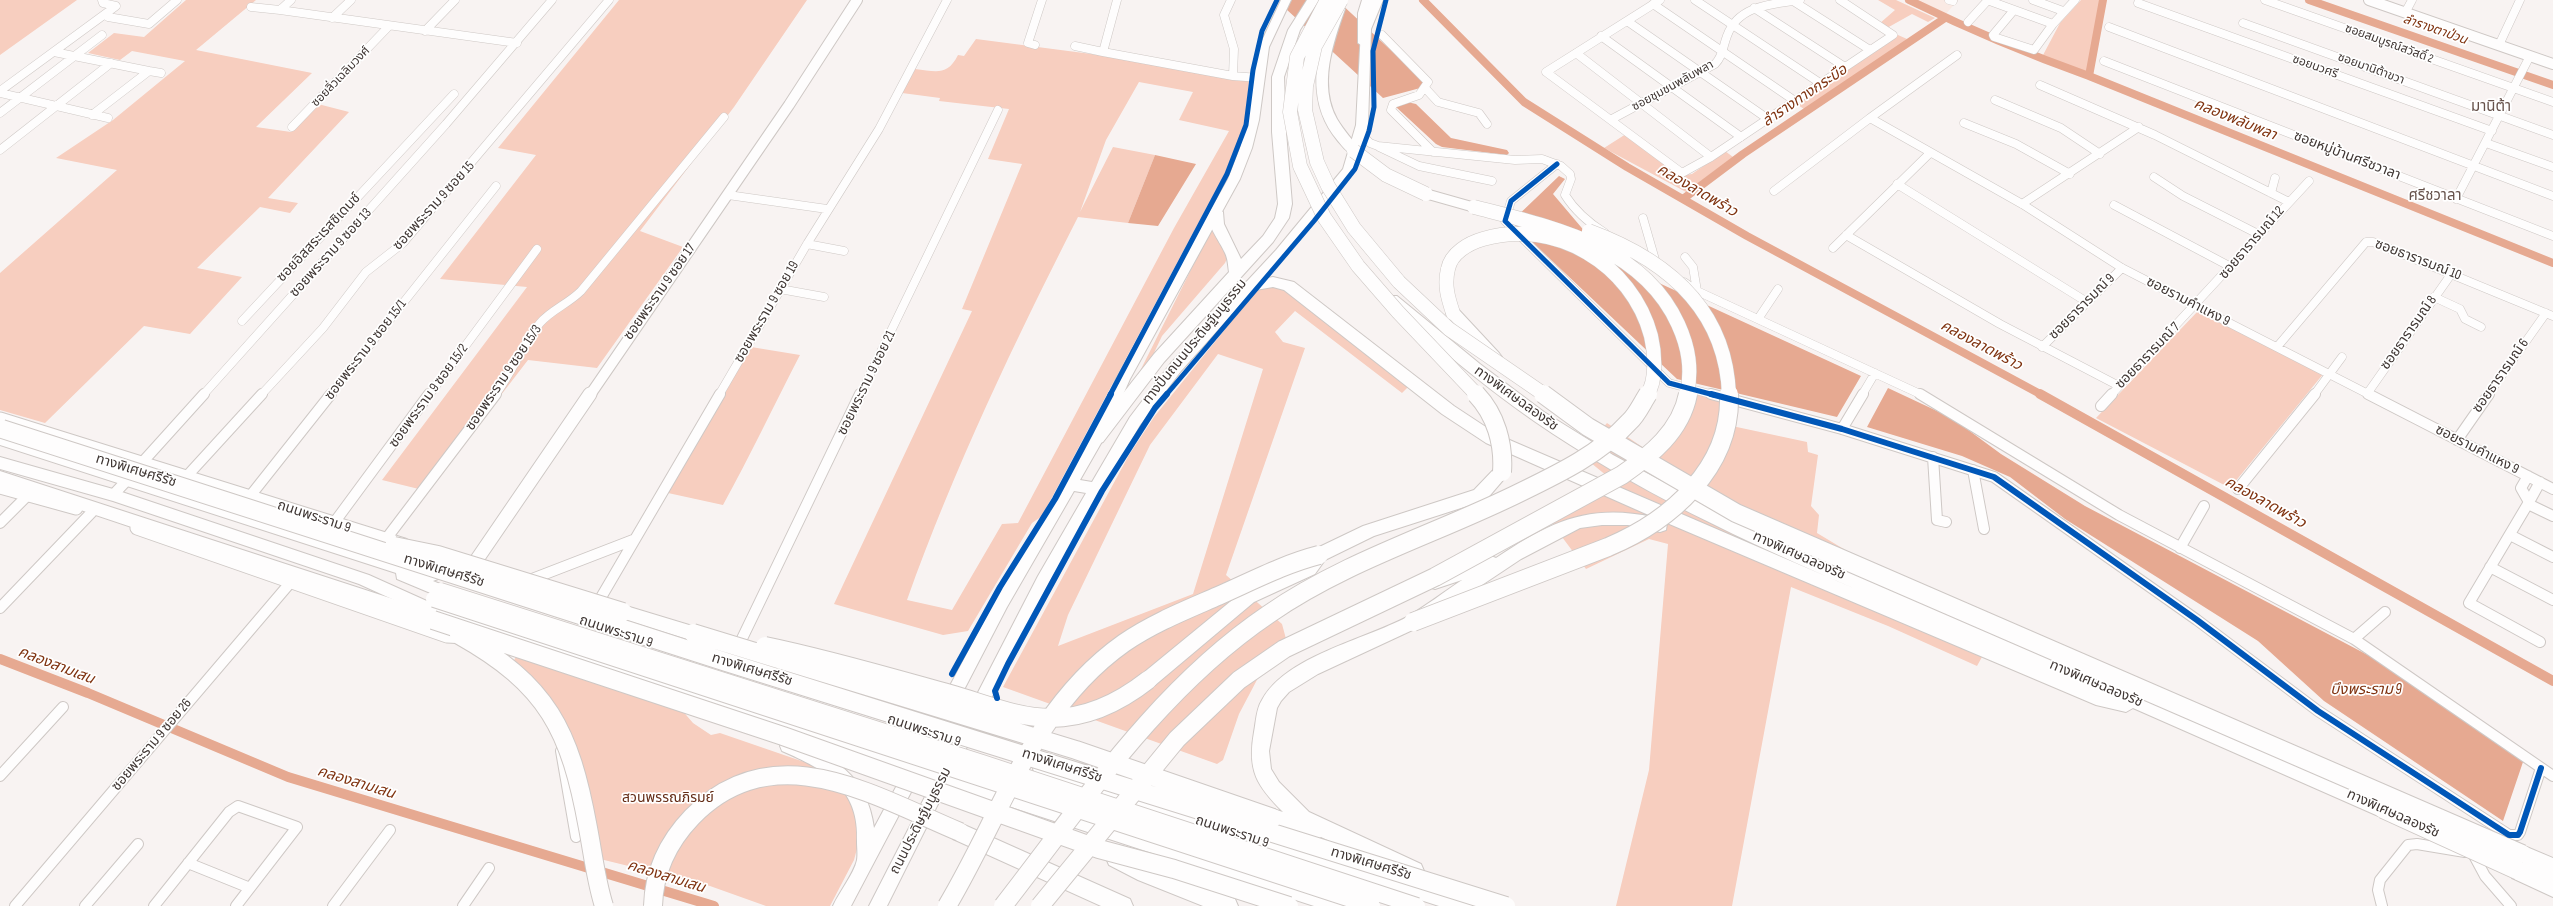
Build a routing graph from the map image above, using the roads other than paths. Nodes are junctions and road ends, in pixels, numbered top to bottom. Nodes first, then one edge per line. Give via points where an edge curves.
1 (102, 0) edge
2 (175, 0) edge
3 (291, 0) edge
4 (352, 0) edge
5 (455, 0) edge
6 (552, 0) edge
7 (609, 0) edge
8 (857, 0) edge
9 (947, 0) edge
10 (1042, 0) edge
11 (1117, 0) edge
12 (1231, 0) edge
13 (1286, 0) edge
14 (1313, 0) edge
15 (1327, 0) edge
16 (1342, 0) edge
17 (1368, 0) edge
18 (1378, 0) edge
19 (1660, 0) edge
20 (1695, 0) edge
21 (1757, 0) edge
22 (1797, 0) edge
23 (1840, 0) edge
24 (1988, 0) edge
25 (2033, 0) edge
26 (2075, 0) edge
27 (2265, 0) edge
28 (2369, 0) edge
29 (2412, 0) edge
30 (2520, 0) edge
31 (2138, 2) dead end
32 (1653, 4) junction
33 (1768, 4) junction
34 (251, 6) dead end
35 (1754, 8) junction
36 (280, 10) junction
37 (2014, 10) junction
38 (2063, 11) junction
39 (2405, 12) junction
40 (108, 17) dead end
41 (332, 18) junction
42 (1627, 21) junction
43 (1968, 22) dead end
44 (2243, 23) dead end
45 (1731, 24) junction
46 (2053, 24) junction
47 (390, 26) junction
48 (2108, 27) dead end
49 (426, 31) junction
50 (102, 35) dead end
51 (1382, 35) dead end
52 (1601, 36) junction
53 (517, 42) junction
54 (1364, 43) junction
55 (1035, 45) dead end
56 (2499, 45) junction
57 (1074, 46) dead end
58 (1870, 50) junction
59 (54, 52) junction
60 (1103, 52) junction
61 (1723, 52) junction
62 (1576, 53) junction
63 (1957, 55) dead end
64 (75, 56) junction
65 (2530, 56) junction
66 (2104, 60) dead end
67 (111, 63) junction
68 (2553, 64) edge
69 (1845, 67) junction
70 (149, 71) junction
71 (1701, 72) junction
72 (161, 73) dead end
73 (1233, 76) junction
74 (1259, 78) junction
75 (1820, 83) junction
76 (2040, 85) dead end
77 (1673, 88) junction
78 (2513, 88) junction
79 (1426, 89) junction
80 (0, 91) edge
81 (454, 94) dead end
82 (19, 98) junction
83 (1995, 100) dead end
84 (1795, 101) junction
85 (2553, 102) edge
86 (1644, 104) junction
87 (55, 108) junction
88 (998, 110) dead end
89 (0, 112) edge
90 (92, 115) junction
91 (2499, 116) junction
92 (724, 117) dead end
93 (108, 118) dead end
94 (1870, 118) junction
95 (1612, 119) junction
96 (1768, 119) junction
97 (429, 121) junction
98 (1964, 123) dead end
99 (446, 124) junction
100 (1487, 124) dead end
101 (292, 127) dead end
102 (2139, 127) junction
103 (2492, 131) junction
104 (1360, 133) junction
105 (2553, 135) edge
106 (1741, 137) junction
107 (2486, 142) junction
108 (1378, 146) junction
109 (0, 150) edge
110 (1433, 152) junction
111 (1930, 153) junction
112 (2100, 154) junction
113 (1711, 157) junction
114 (1557, 164) junction
115 (2474, 166) junction
116 (2553, 167) edge
117 (2070, 174) junction
118 (2154, 177) dead end
119 (2275, 178) dead end
120 (1492, 181) dead end
121 (2309, 181) dead end
122 (1897, 184) junction
123 (496, 186) dead end
124 (1774, 191) dead end
125 (2271, 194) junction
126 (728, 195) junction
127 (2553, 196) edge
128 (2456, 199) junction
129 (2289, 202) junction
130 (2022, 204) junction
131 (2114, 205) dead end
132 (1474, 207) junction
133 (827, 209) junction
134 (1216, 212) junction
135 (1643, 218) dead end
136 (1846, 235) junction
137 (2260, 235) junction
138 (2553, 236) edge
139 (807, 244) junction
140 (1833, 248) dead end
141 (537, 249) dead end
142 (844, 251) dead end
143 (1685, 257) dead end
144 (1656, 263) junction
145 (2122, 268) junction
146 (2231, 268) junction
147 (2452, 273) junction
148 (1237, 274) junction
149 (1372, 284) junction
150 (1250, 286) junction
151 (780, 289) junction
152 (1778, 290) dead end
153 (1697, 291) junction
154 (824, 297) dead end
155 (2434, 297) junction
156 (2087, 302) junction
157 (2196, 306) junction
158 (2549, 314) edge
159 (1758, 319) junction
160 (242, 321) dead end
161 (2480, 327) dead end
162 (2042, 347) junction
163 (2277, 347) junction
164 (2342, 357) dead end
165 (1496, 360) junction
166 (1875, 373) junction
167 (2330, 375) junction
168 (2119, 386) junction
169 (2368, 394) junction
170 (2100, 406) dead end
171 (0, 429) edge
172 (1842, 429) junction
173 (1097, 438) junction
174 (2457, 440) junction
175 (1933, 457) junction
176 (143, 462) junction
177 (0, 463) edge
178 (1973, 470) junction
179 (187, 476) junction
180 (2528, 476) junction
181 (0, 478) edge
182 (127, 480) junction
183 (1072, 482) junction
184 (2540, 482) junction
185 (0, 483) edge
186 (0, 487) edge
187 (1096, 488) junction
188 (2238, 489) dead end
189 (2553, 489) edge
190 (46, 491) junction
191 (28, 495) junction
192 (113, 495) junction
193 (249, 496) junction
194 (2528, 503) junction
195 (2204, 506) dead end
196 (92, 512) junction
197 (236, 514) junction
198 (2553, 516) edge
199 (1946, 522) dead end
200 (0, 523) edge
201 (1984, 529) dead end
202 (336, 530) junction
203 (2510, 535) junction
204 (386, 539) junction
205 (633, 540) junction
206 (319, 542) junction
207 (2180, 548) junction
208 (1515, 554) junction
209 (1319, 555) junction
210 (2553, 557) edge
211 (475, 562) junction
212 (381, 563) junction
213 (2490, 567) junction
214 (1799, 573) junction
215 (532, 578) junction
216 (364, 579) junction
217 (461, 582) junction
218 (1319, 582) junction
219 (290, 583) junction
220 (1412, 588) junction
221 (437, 595) junction
222 (2553, 600) edge
223 (599, 601) junction
224 (0, 608) edge
225 (2385, 612) dead end
226 (433, 620) junction
227 (1413, 622) junction
228 (586, 623) junction
229 (693, 633) junction
230 (462, 637) junction
231 (2354, 639) junction
232 (539, 642) junction
233 (2540, 642) dead end
234 (1191, 643) junction
235 (734, 656) junction
236 (807, 679) junction
237 (777, 684) junction
238 (988, 688) junction
239 (956, 689) junction
240 (796, 690) junction
241 (701, 698) junction
242 (63, 707) dead end
243 (2161, 712) junction
244 (775, 723) junction
245 (932, 734) junction
246 (960, 743) junction
247 (1026, 765) junction
248 (914, 768) junction
249 (2541, 768) junction
250 (0, 776) edge
251 (2553, 776) edge
252 (943, 777) junction
253 (929, 806) junction
254 (594, 815) dead end
255 (574, 821) junction
256 (2491, 821) junction
257 (1090, 824) junction
258 (390, 830) dead end
259 (576, 837) dead end
260 (138, 844) dead end
261 (1099, 849) junction
262 (2472, 852) junction
263 (188, 863) junction
264 (864, 864) junction
265 (489, 868) dead end
266 (2553, 868) edge
267 (1381, 878) junction
268 (1260, 880) junction
269 (2553, 887) edge
270 (250, 888) junction
271 (1454, 890) junction
272 (15, 906) edge
273 (85, 906) edge
274 (154, 906) edge
275 (236, 906) edge
276 (333, 906) edge
277 (464, 906) edge
278 (604, 906) edge
279 (654, 906) edge
280 (842, 906) edge
281 (878, 906) edge
282 (947, 906) edge
283 (1003, 906) edge
284 (1040, 906) edge
285 (1123, 906) edge
286 (1228, 906) edge
287 (1271, 906) edge
288 (1289, 906) edge
289 (1340, 906) edge
290 (1372, 906) edge
291 (1417, 906) edge
292 (1466, 906) edge
293 (1506, 906) edge
294 (2382, 906) edge
295 (2511, 906) edge

1 - 59 street via 116,6
2 - 40 street via 149,24
3 - 36 street
4 - 41 street
5 - 49 street
6 - 53 street, ซอยพระราม 9 ซอย 13
7 - 179 street, ซอยพระราม 9 ซอย 15 via 403,243 366,272 323,328
8 - 126 main road, ซอยพระราม 9 ซอย 17
9 - 133 street, ซอยพระราม 9 ซอย 19 via 878,129
10 - 55 street via 1028,43
11 - 60 street
12 - 73 street via 1224,15 1234,49
13 - 74 main road via 1264,47
14 - 148 highway via 1294,30 1278,77 1280,160 1284,188 1282,218 1268,239
15 - 149 highway, ทางพิเศษฉลองรัช, bridge via 1308,28 1295,61 1288,103 1290,129 1297,159 1318,210
16 - 132 highway, bridge via 1321,67 1322,97 1333,127 1354,151 1386,174 1426,194
16 - 165 highway, ทางพิเศษฉลองรัช, bridge via 1315,46 1306,86 1305,110 1320,168 1340,208 1399,282 1449,329
17 - 54 highway via 1364,13
18 - 54 main road, ถนนประดิษฐ์มนูธรรม via 1366,29
19 - 32 street
20 - 45 street
21 - 33 street
22 - 33 street
22 - 58 street
23 - 58 street via 1892,33 1892,37
24 - 37 street
24 - 43 street
25 - 38 street
26 - 38 street
27 - 78 street, ซอยสมบูรณ์สวัสดิ์ 2
28 - 39 main road
29 - 39 street
30 - 56 street
31 - 103 street, ซอยนวศรี
32 - 42 street
32 - 61 street
33 - 35 street
34 - 36 street
35 - 45 street
35 - 69 street
36 - 41 street
37 - 46 street
37 - 46 street via 1994,37 2034,50
38 - 46 street
39 - 56 main road
41 - 47 street
42 - 52 street
42 - 71 street
44 - 91 street, ซอยมานิต้าขวา
45 - 61 street, ซอยชุมชนพลับพลา
45 - 75 street
47 - 49 street
47 - 101 street, ซอยลิ่วเฉลิมวงศ์
48 - 115 street
49 - 53 street
50 - 64 street
51 - 79 street via 1428,82
52 - 62 street
52 - 77 street
53 - 99 street, ซอยพระราม 9 ซอย 13
54 - 104 main road, ถนนประดิษฐ์มนูธรรม via 1364,92
56 - 65 main road
57 - 60 street
58 - 69 street
59 - 64 street
59 - 80 street
60 - 73 street
61 - 71 street, ซอยชุมชนพลับพลา via 1714,65
61 - 84 street
62 - 86 street
62 - 95 street via 1547,70 1548,73
63 - 94 street
64 - 67 street
64 - 82 street
65 - 68 main road
65 - 78 street
66 - 128 street, ซอยหมู่บ้านศรีชวาลา
67 - 70 street
67 - 87 street
69 - 75 street
70 - 72 street
70 - 90 street
71 - 77 street, ซอยชุมชนพลับพลา
71 - 96 street
73 - 74 street
74 - 134 main road via 1246,148
75 - 84 street
76 - 102 street
77 - 86 street, ซอยชุมชนพลับพลา
77 - 106 street
78 - 85 street, ซอยสมบูรณ์สวัสดิ์ 2
78 - 91 street
79 - 100 street via 1438,102 1479,113
79 - 110 street via 1421,95 1393,104 1391,110
80 - 82 street
81 - 97 street, ซอยอิสสระเรสซิเดนซ์
82 - 87 street
82 - 89 street
83 - 112 street via 2061,128
84 - 96 street
86 - 95 street, ซอยชุมชนพลับพลา
86 - 113 street
87 - 90 street
87 - 109 street
88 - 235 street, ซอยพระราม 9 ซอย 21
90 - 93 street
91 - 103 street
91 - 105 street, ซอยมานิต้าขวา
92 - 204 street, ซอยพระราม 9 ซอย 15/3 via 581,291 539,324 498,391
94 - 111 street, ซอยรามคำแหง 9
94 - 124 street
95 - 113 street via 1680,173
96 - 106 street
97 - 99 street
97 - 160 street, ซอยอิสสระเรสซิเดนซ์
98 - 117 street via 2016,144
99 - 176 street, ซอยพระราม 9 ซอย 13
102 - 112 street
102 - 125 street
103 - 107 street
104 - 108 street via 1370,143
104 - 150 main road, ถนนประดิษฐ์มนูธรรม via 1346,175
106 - 113 street
107 - 115 street
107 - 116 street
108 - 110 street
108 - 120 street via 1393,157 1418,167
110 - 114 street via 1542,160
111 - 122 street
111 - 130 street, ซอยรามคำแหง 9
112 - 117 street
114 - 144 street via 1570,174 1571,179 1565,195 1583,217
114 - 172 street via 1511,201 1505,220 1669,383
115 - 127 street
115 - 128 street
117 - 130 street
118 - 137 street via 2184,196
119 - 125 street
121 - 129 street, ซอยธารารมณ์ 12
122 - 136 street
122 - 156 street
123 - 193 street, ซอยพระราม 9 ซอย 15/1
125 - 129 street
126 - 133 street
126 - 211 main road, ซอยพระราม 9 ซอย 17
128 - 138 street, ซอยหมู่บ้านศรีชวาลา
129 - 137 street, ซอยธารารมณ์ 12
130 - 145 street, ซอยรามคำแหง 9
131 - 146 street
132 - 220 highway, bridge via 1586,239 1604,248 1641,274 1658,290 1681,326 1688,349 1691,374 1688,397 1674,428 1658,447 1620,477
132 - 227 highway, bridge via 1535,216 1613,239 1646,258 1667,274 1687,291 1711,323 1725,361 1730,406 1721,443 1705,473 1679,504 1650,527 1599,551
133 - 139 street, ซอยพระราม 9 ซอย 19
134 - 148 highway via 1217,224 1233,254
134 - 173 main road via 1123,379
135 - 144 street
136 - 140 street
136 - 162 street
137 - 146 street, ซอยธารารมณ์ 12
139 - 142 street
139 - 151 street, ซอยพระราม 9 ซอย 19
141 - 202 street, ซอยพระราม 9 ซอย 15/2
143 - 153 street via 1693,267
144 - 153 street
145 - 156 street, ซอยธารารมณ์ 9
145 - 157 street, ซอยรามคำแหง 9
146 - 157 street, ซอยธารารมณ์ 12
147 - 155 street, ซอยธารารมณ์ 8
147 - 158 street, ซอยธารารมณ์ 10
147 - 163 street, ซอยธารารมณ์ 10 via 2373,242 2366,242
148 - 173 highway via 1159,358
149 - 209 highway, bridge via 1482,402 1501,438 1504,452 1502,472 1480,495 1369,531
149 - 243 highway, ทางพิเศษฉลองรัช, bridge via 1450,350 1522,405 1563,432 1670,494 1788,552
150 - 187 main road, ถนนประดิษฐ์มนูธรรม via 1176,367 1135,421
150 - 214 highway, bridge via 1273,282 1289,286 1448,410 1492,439
151 - 154 street
151 - 205 street, ซอยพระราม 9 ซอย 19
152 - 159 street
153 - 159 street
155 - 161 street via 2460,309 2464,318
155 - 169 street, ซอยธารารมณ์ 8
156 - 162 street, ซอยธารารมณ์ 9
157 - 163 street, ซอยรามคำแหง 9
157 - 168 street, ซอยธารารมณ์ 7
158 - 174 street, ซอยธารารมณ์ 6
159 - 166 street
162 - 168 street
163 - 167 street, ซอยรามคำแหง 9
164 - 167 street
165 - 218 highway, bridge via 1453,313 1443,283 1446,268 1462,247 1501,234 1525,233 1563,241 1608,267 1638,300 1654,341 1655,365 1645,403 1626,427 1588,457 1516,495 1391,548
165 - 266 highway, ทางพิเศษฉลองรัช, bridge via 1588,427 1736,513
166 - 172 street
166 - 207 street via 1920,394 2073,489
167 - 169 street, ซอยรามคำแหง 9
167 - 188 street
168 - 170 street, ซอยธารารมณ์ 7
169 - 174 street, ซอยรามคำแหง 9
171 - 176 main road, ถนนพระราม 9
171 - 182 main road, ถนนพระราม 9
171 - 202 highway, ทางพิเศษศรีรัช, bridge
172 - 175 street
173 - 183 main road
174 - 180 street, ซอยรามคำแหง 9
175 - 178 street
175 - 199 street via 1937,520
176 - 179 main road, ถนนพระราม 9
176 - 182 street, ซอยพระราม 9 ซอย 13
177 - 192 main road, ถนนพระราม 9
178 - 201 street
178 - 256 street via 1994,477 2198,620 2318,711
179 - 193 main road, ถนนพระราม 9
180 - 184 street, ซอยรามคำแหง 9
180 - 194 street via 2521,488
181 - 190 highway
182 - 192 street, ซอยพระราม 9 ซอย 13
182 - 197 main road, ถนนพระราม 9
183 - 187 main road via 1078,487
183 - 239 main road via 1002,602
184 - 189 street, ซอยรามคำแหง 9
184 - 194 street
185 - 190 highway
186 - 191 main road, ถนนพระราม 9
187 - 238 main road, ถนนประดิษฐ์มนูธรรม via 1043,580
190 - 226 highway
191 - 196 main road, ถนนพระราม 9
191 - 200 street
192 - 216 main road, ถนนพระราม 9
193 - 197 street, ซอยพระราม 9 ซอย 15/1
193 - 202 main road, ถนนพระราม 9
194 - 198 street
194 - 203 street
195 - 207 street
196 - 219 main road, ถนนพระราม 9
196 - 224 street
197 - 206 main road, ถนนพระราม 9
202 - 204 main road, ถนนพระราม 9
202 - 206 street, ซอยพระราม 9 ซอย 15/2
202 - 229 highway, bridge via 438,555
202 - 271 highway, ทางพิเศษศรีรัช, bridge via 726,662
203 - 210 street
203 - 213 street
204 - 211 main road, ถนนพระราม 9
205 - 215 street
205 - 223 street, ซอยพระราม 9 ซอย 19
206 - 212 main road, ถนนพระราม 9
207 - 231 street
208 - 214 highway via 1577,522 1602,518 1628,518 1666,527
208 - 220 highway, bridge
208 - 227 highway, bridge
209 - 234 highway via 1309,569 1248,597
209 - 282 highway, bridge via 1298,560 1187,610 1140,633 1100,662 1068,694 1031,745
211 - 215 main road, ถนนพระราม 9
211 - 217 main road, ซอยพระราม 9 ซอย 17
212 - 217 main road, ถนนพระราม 9
212 - 221 main road, ถนนพระราม 9
213 - 222 street
213 - 233 street via 2469,603
214 - 243 highway via 2102,699
215 - 223 main road, ถนนพระราม 9
216 - 221 main road, ถนนพระราม 9
216 - 232 main road, ถนนพระราม 9 via 425,607
217 - 228 main road, ถนนพระราม 9
218 - 234 highway via 1285,588
218 - 283 highway, bridge via 1254,621 1213,653 1168,695
219 - 230 main road, ถนนพระราม 9 via 447,636
219 - 272 street, ซอยพระราม 9 ซอย 26
220 - 284 highway, bridge via 1276,653 1233,684 1205,709 1145,778
221 - 290 main road, ถนนพระราม 9, bridge
221 - 291 main road, ถนนพระราม 9, bridge via 974,761
223 - 228 street, ซอยพระราม 9 ซอย 19
223 - 235 main road, ถนนพระราม 9 via 681,625 705,642
225 - 231 street
226 - 261 highway, bridge via 681,701
226 - 278 highway, bridge via 509,665 540,696 555,718 576,773
227 - 271 highway, bridge via 1312,668 1283,686 1268,706 1260,751 1262,771 1281,799 1302,818
228 - 237 main road, ถนนพระราม 9
229 - 234 highway, bridge via 822,658 1016,712 1050,718 1088,713 1109,707 1129,696
229 - 267 highway, bridge via 1076,750 1317,833 1353,854
230 - 232 main road, ถนนพระราม 9
230 - 255 street via 515,672 542,710 560,750
231 - 249 street
232 - 241 main road, ถนนพระราม 9
235 - 236 main road, ถนนพระราม 9
236 - 237 main road
236 - 239 main road, ถนนพระราม 9 via 904,708 927,708 942,701
237 - 240 main road, ถนนพระราม 9
238 - 246 main road, ถนนประดิษฐ์มนูธรรม
238 - 247 main road via 1003,734
239 - 245 main road
240 - 244 main road via 796,710
240 - 245 main road, ถนนพระราม 9
241 - 244 main road, ถนนพระราม 9
241 - 264 main road via 711,716 820,760 842,774 854,790 863,809 868,834
242 - 250 street
243 - 269 highway, ทางพิเศษฉลองรัช, bridge
244 - 248 main road, ถนนพระราม 9
245 - 246 main road, ถนนพระราม 9
245 - 248 main road
246 - 247 main road, ถนนพระราม 9
246 - 252 main road, ถนนประดิษฐ์มนูธรรม
247 - 267 main road, ถนนพระราม 9
248 - 252 main road, ถนนพระราม 9
248 - 264 main road
249 - 251 street
249 - 256 street via 2519,834 2509,835
252 - 253 main road, ถนนประดิษฐ์มนูธรรม
252 - 257 main road, ถนนพระราม 9
253 - 257 main road via 942,801 1018,822 1054,826
253 - 281 main road, ถนนประดิษฐ์มนูธรรม
254 - 255 street
255 - 259 street
256 - 262 street via 2478,828 2472,835
257 - 268 main road, ถนนพระราม 9
258 - 276 street
260 - 273 street
261 - 286 highway, bridge via 1145,873
261 - 288 highway, bridge via 1174,869
262 - 294 street via 2408,845 2381,874 2377,883
262 - 295 street via 2485,876
263 - 270 street
263 - 270 street via 234,807 296,827
263 - 274 street
264 - 280 main road
265 - 277 street
267 - 292 main road, ถนนพระราม 9
268 - 287 street
268 - 289 main road, ถนนพระราม 9
270 - 275 street
271 - 293 highway, ทางพิเศษศรีรัช, bridge
279 - 285 highway, bridge via 658,867 670,843 690,817 716,797 757,778 794,776 837,781 1008,852

